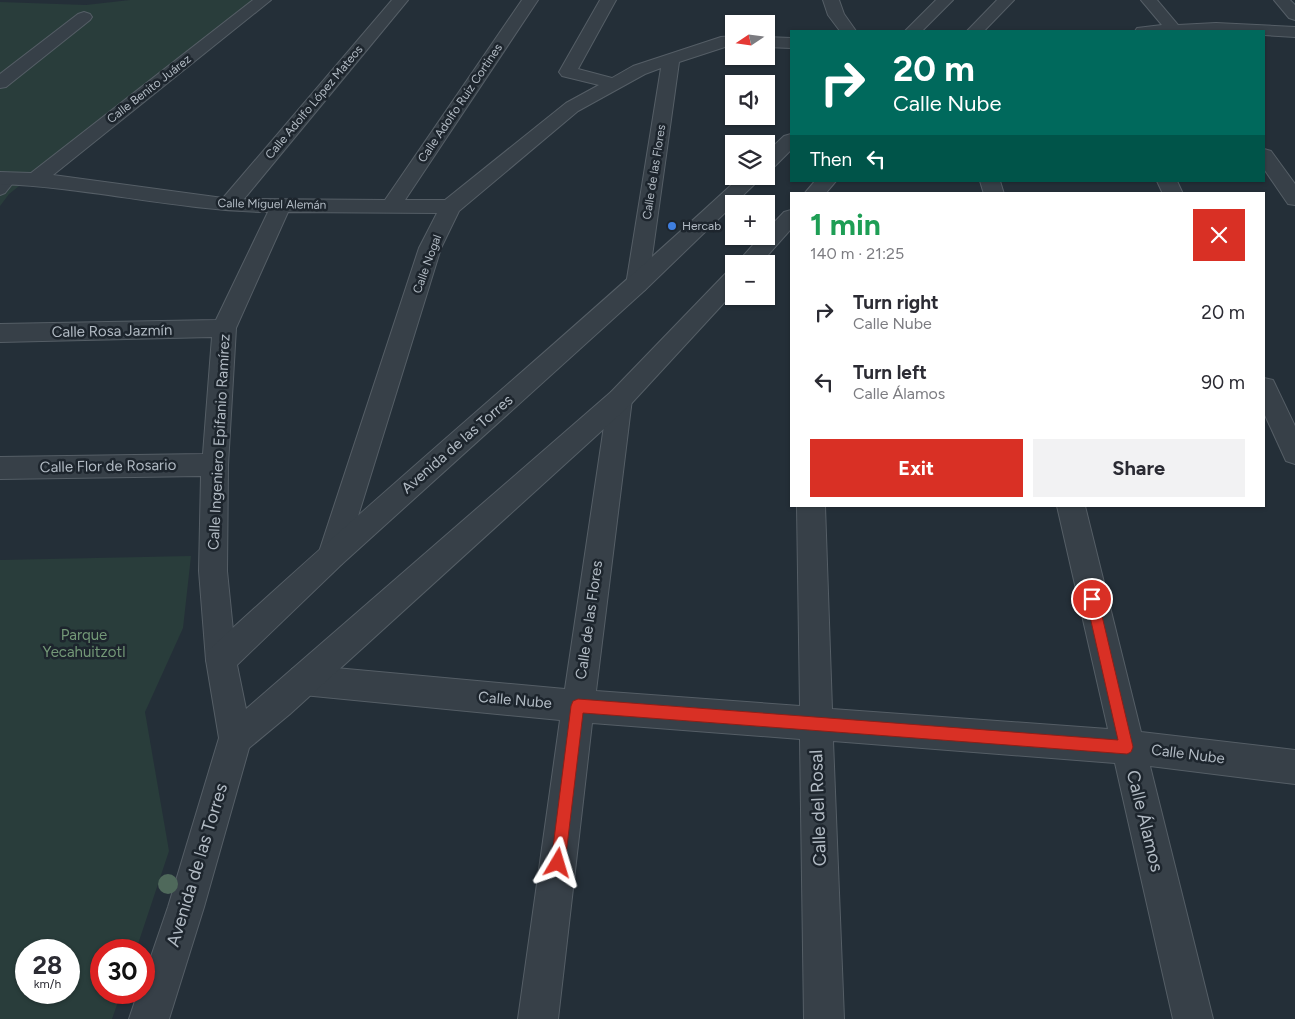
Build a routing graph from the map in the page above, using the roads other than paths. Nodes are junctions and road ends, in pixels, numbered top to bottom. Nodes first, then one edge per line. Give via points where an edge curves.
1 (262, 0) edge
2 (400, 0) edge
3 (530, 0) edge
4 (608, 0) edge
5 (831, 0) edge
6 (945, 0) edge
7 (1006, 0) edge
8 (1149, 0) edge
9 (1282, 0) edge
10 (1295, 15) edge
11 (84, 17) dead end
12 (847, 30) edge
13 (914, 30) edge
14 (976, 30) edge
15 (1174, 30) edge
16 (1256, 30) edge
17 (1265, 30) edge
18 (1295, 32) edge
19 (725, 42) edge
20 (775, 42) edge
21 (790, 43) edge
22 (671, 60) junction
23 (0, 82) edge
24 (613, 83) junction
25 (790, 141) edge
26 (775, 155) edge
27 (1265, 156) edge
28 (36, 179) junction
29 (4, 182) edge
30 (825, 182) edge
31 (743, 185) edge
32 (816, 192) edge
33 (1295, 199) edge
34 (228, 205) junction
35 (281, 205) junction
36 (390, 206) junction
37 (450, 207) junction
38 (790, 218) edge
39 (755, 255) edge
40 (637, 285) junction
41 (725, 288) edge
42 (224, 328) junction
43 (0, 333) edge
44 (1265, 390) edge
45 (620, 399) junction
46 (1295, 454) edge
47 (215, 464) junction
48 (0, 468) edge
49 (811, 507) edge
50 (1071, 507) edge
51 (332, 554) junction
52 (222, 660) junction
53 (303, 680) junction
54 (578, 706) junction
55 (816, 724) junction
56 (234, 738) junction
57 (1127, 747) junction
58 (1295, 767) edge
59 (149, 1019) edge
60 (538, 1019) edge
61 (824, 1019) edge
62 (1193, 1019) edge

1 - 28 street, Calle Benito Juárez
2 - 34 street, Calle Adolfo López Mateos
3 - 36 street, Calle Adolfo Ruiz Cortines
4 - 24 street via 568,72
5 - 12 street
6 - 13 street
7 - 14 street
8 - 15 street
9 - 10 street
11 - 23 street
15 - 16 street
17 - 18 street
19 - 22 street, Calle Nogal
20 - 21 street
22 - 24 street, Calle Nogal
22 - 40 street, Calle de las Flores
24 - 37 street, Calle Nogal via 572,107
25 - 26 street
27 - 33 street
28 - 29 street, Calle Miguel Alemán
28 - 34 street, Calle Miguel Alemán
30 - 32 street
31 - 40 street, Avenida de las Torres
34 - 35 street, Calle Miguel Alemán
35 - 36 street, Calle Miguel Alemán
35 - 42 street, Calle Ingeniero Epifanio Ramírez
36 - 37 street, Calle Miguel Alemán
37 - 51 street, Calle Nogal via 430,248
38 - 39 street
40 - 51 street, Avenida de las Torres
41 - 45 street
42 - 43 street, Calle Rosa Jazmín
42 - 47 street, Calle Ingeniero Epifanio Ramírez
44 - 46 street
45 - 53 street
45 - 54 street, Calle de las Flores
47 - 48 street, Calle Flor de Rosario
47 - 52 street, Calle Ingeniero Epifanio Ramírez via 213,571
49 - 55 street, Calle del Rosal
50 - 57 street, Calle Álamos
51 - 52 street, Avenida de las Torres
52 - 56 street, Avenida de las Torres
53 - 54 street, Calle Nube
53 - 56 street
54 - 55 street, Calle Nube
54 - 60 street, Calle de las Flores
55 - 57 street, Calle Nube
55 - 61 street, Calle del Rosal
56 - 59 street, Avenida de las Torres via 186,907
57 - 58 street, Calle Nube
57 - 62 street, Calle Álamos

